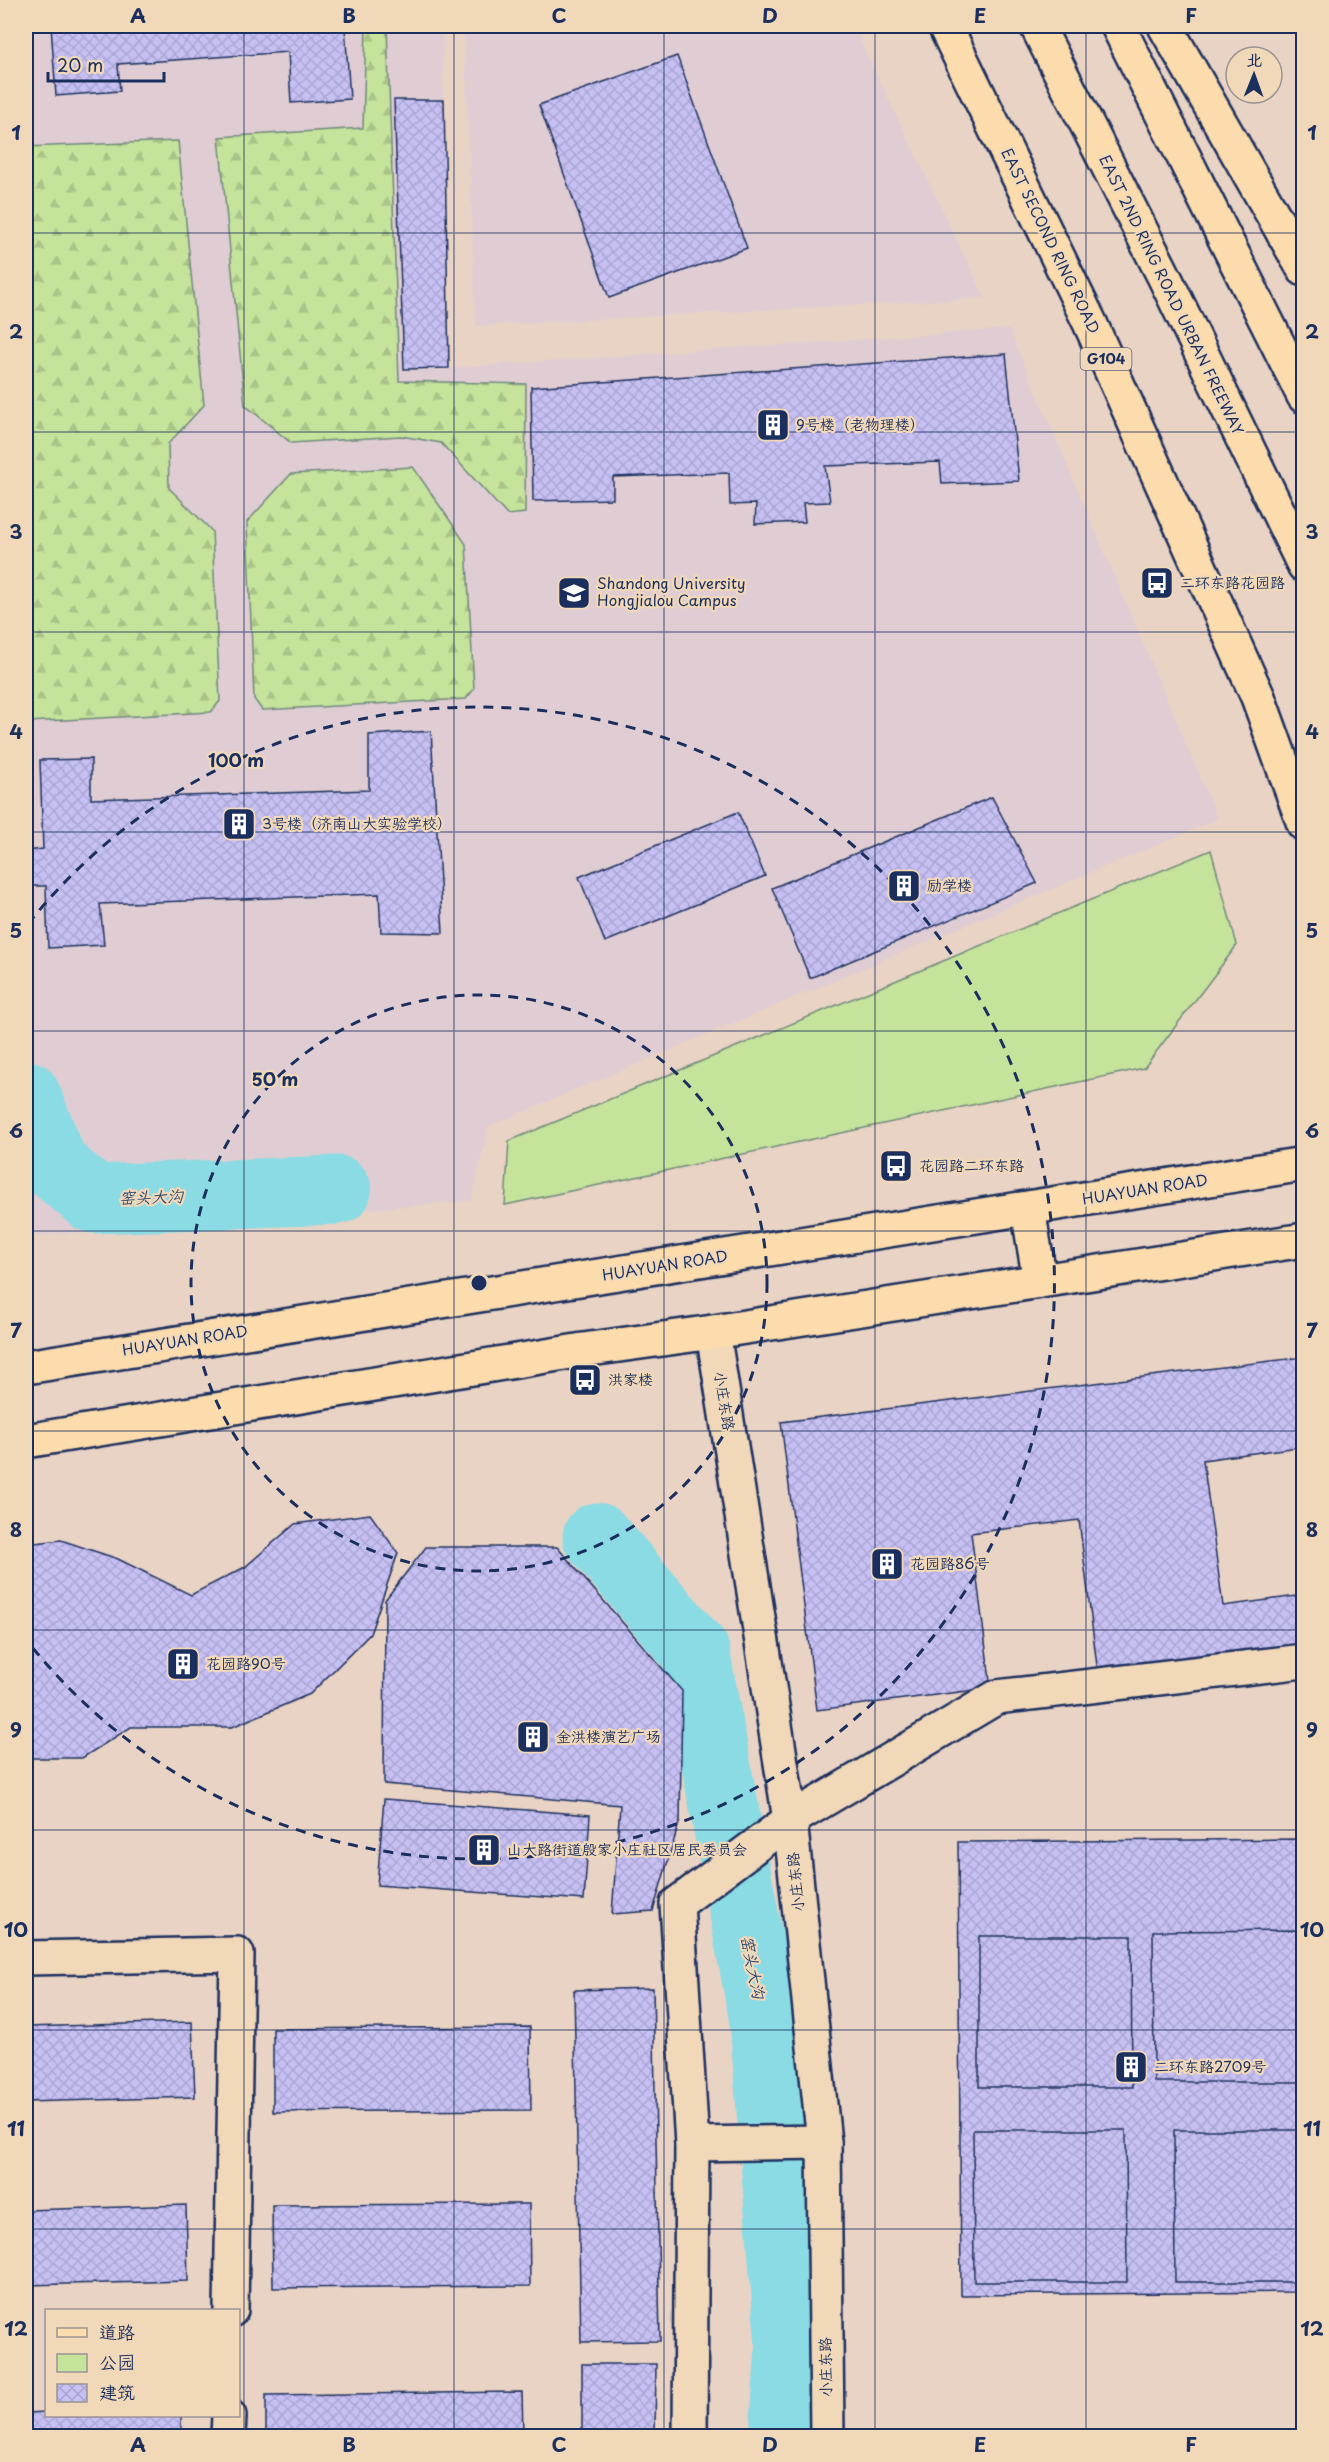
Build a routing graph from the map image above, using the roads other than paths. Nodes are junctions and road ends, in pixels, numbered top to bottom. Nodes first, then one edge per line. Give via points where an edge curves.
1 (945, 26) edge
2 (1037, 26) edge
3 (1118, 26) edge
4 (1165, 26) edge
5 (1304, 269) edge
6 (1304, 396) edge
7 (1304, 565) edge
8 (1304, 824) edge
9 (1304, 1164) edge
10 (1028, 1209) junction
11 (1304, 1240) edge
12 (1040, 1281) junction
13 (713, 1332) junction
14 (26, 1366) edge
15 (26, 1441) edge
16 (1304, 1661) edge
17 (790, 1820) junction
18 (26, 1958) edge
19 (813, 2142) junction
20 (692, 2144) junction
21 (231, 2309) edge
22 (229, 2417) edge
23 (228, 2436) edge
24 (690, 2436) edge
25 (827, 2436) edge

1 - 8 main road, EAST SECOND RING ROAD / G104 via 1090,323 1258,697
2 - 7 main road, EAST 2ND RING ROAD URBAN FREEWAY via 1166,278
3 - 6 main road
4 - 5 main road
9 - 10 main road, HUAYUAN ROAD
10 - 12 main road
10 - 14 main road, HUAYUAN ROAD
11 - 12 main road
12 - 13 main road
13 - 15 main road
13 - 17 street, 小庄东路
16 - 17 street via 997,1697
17 - 19 street, 小庄东路
17 - 20 street via 677,1904
18 - 21 street via 237,1954
19 - 20 street
19 - 25 street, 小庄东路
20 - 24 street
22 - 23 street

